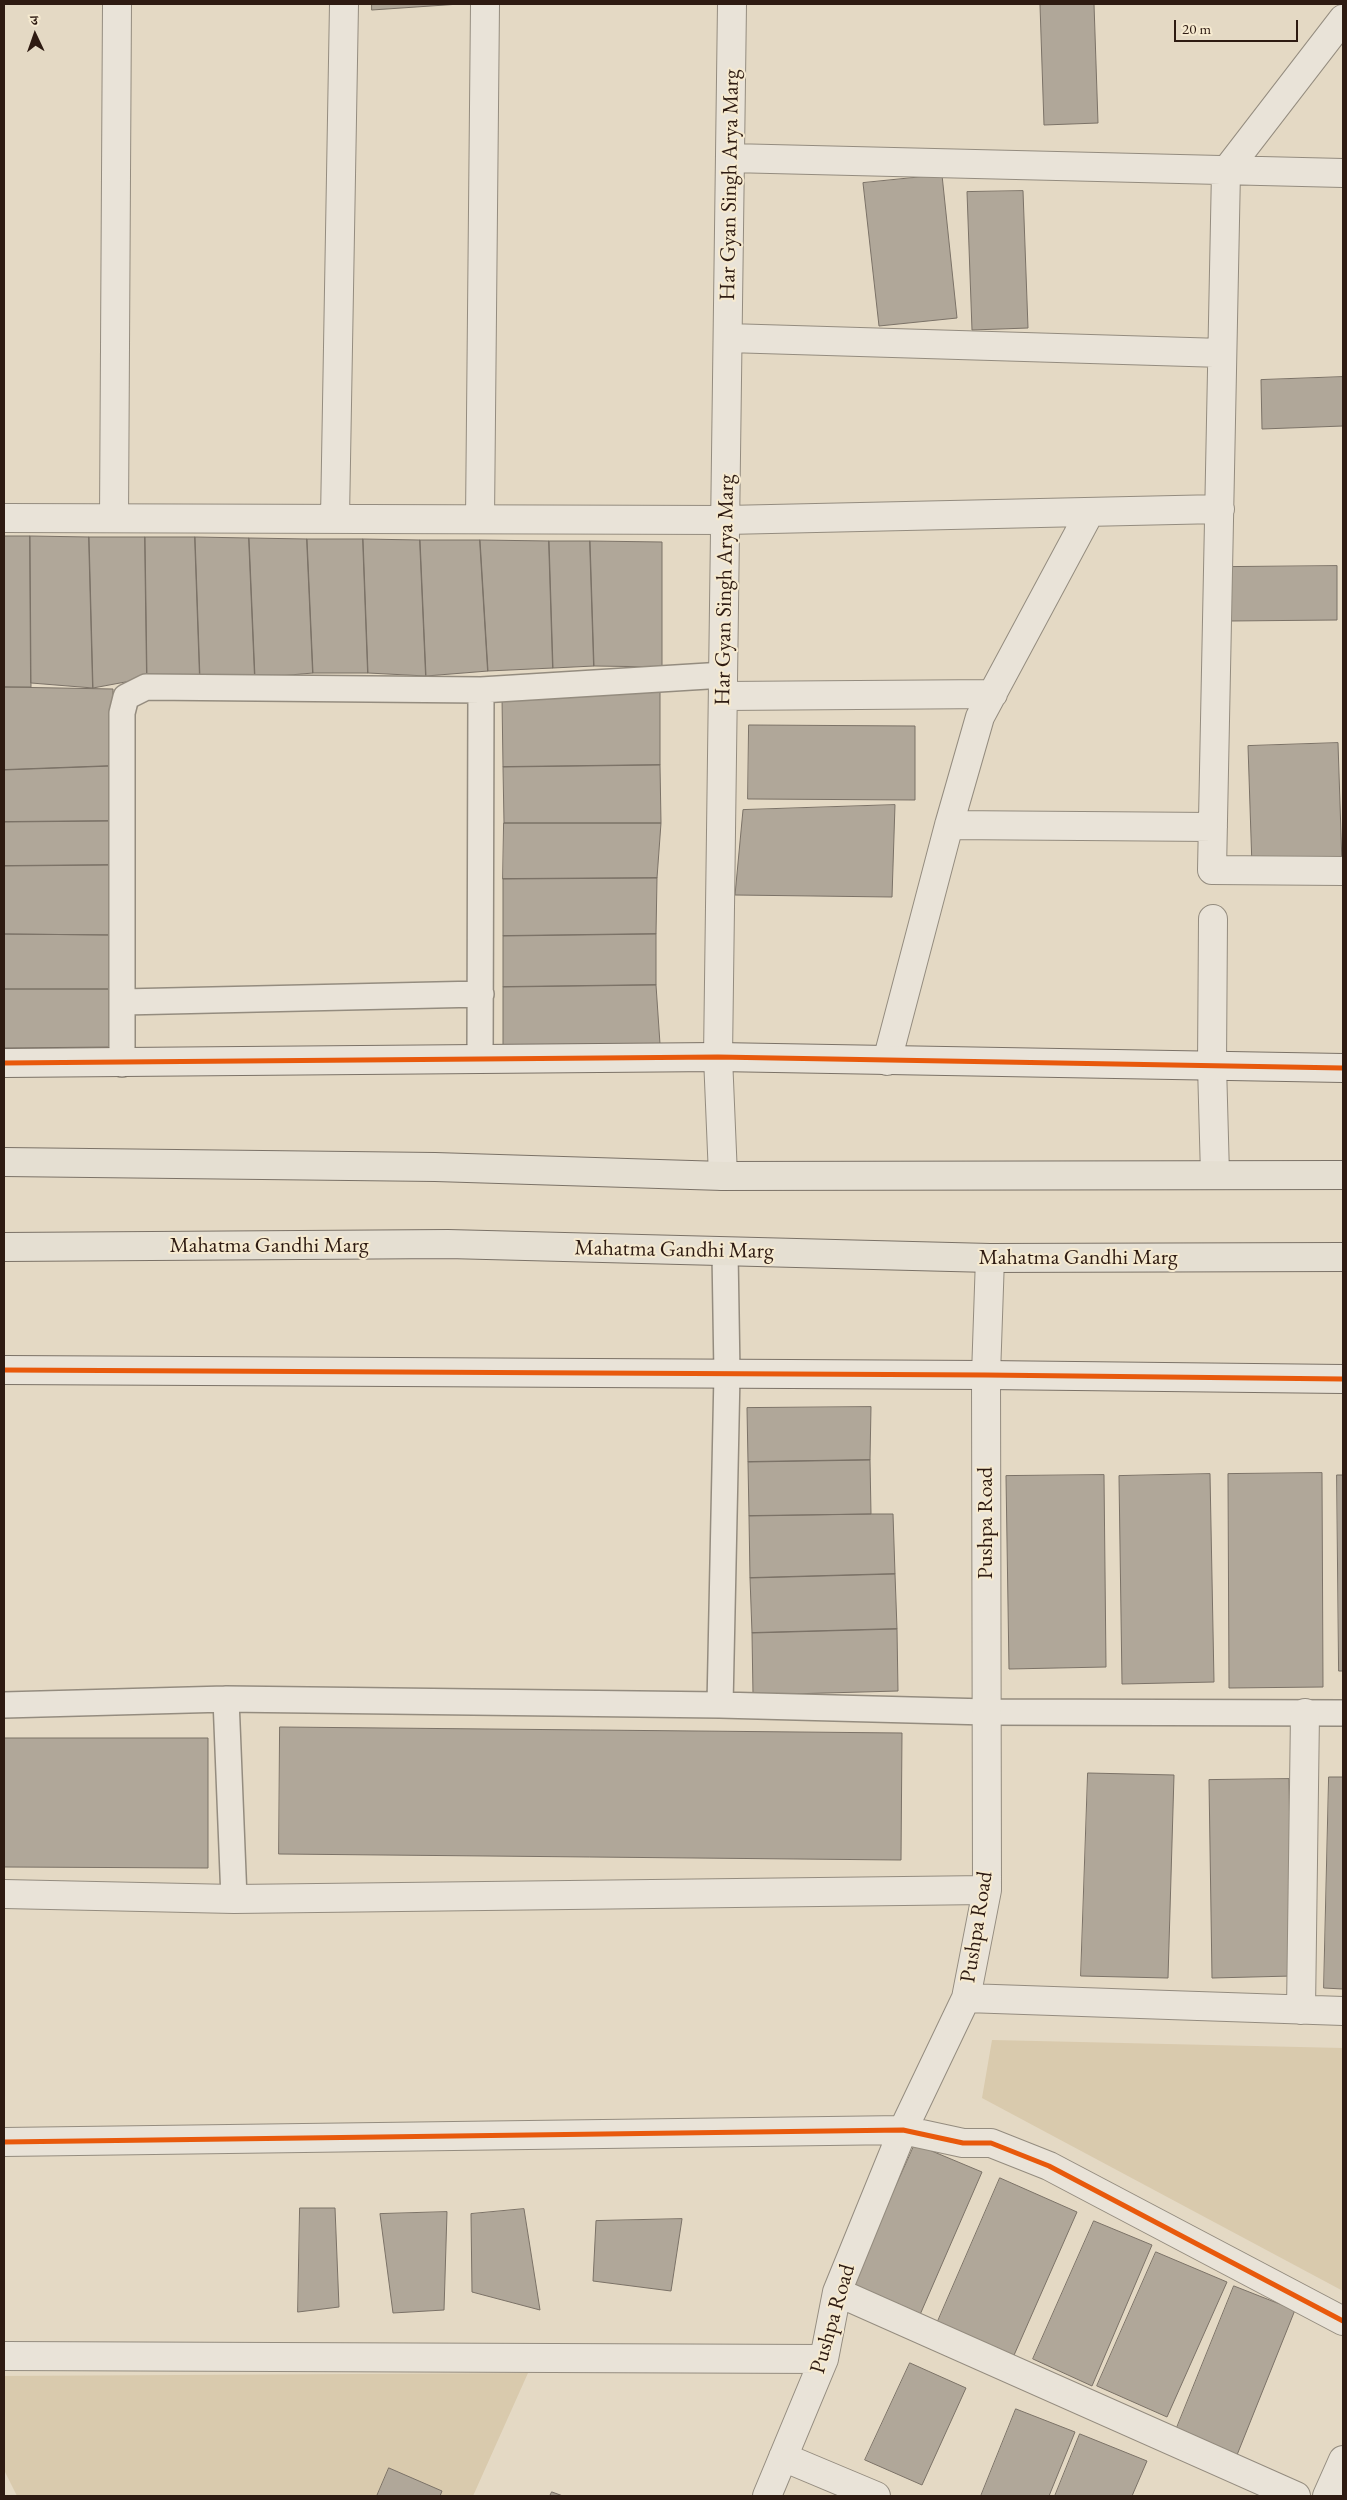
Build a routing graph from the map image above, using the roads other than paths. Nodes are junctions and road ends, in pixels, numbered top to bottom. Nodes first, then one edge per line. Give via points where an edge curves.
1 (117, 4) edge
2 (344, 4) edge
3 (485, 4) edge
4 (732, 4) edge
5 (1343, 19) edge
6 (730, 158) junction
7 (1226, 171) junction
8 (1343, 173) edge
9 (728, 338) junction
10 (1222, 353) junction
11 (1220, 509) junction
12 (1090, 512) junction
13 (4, 518) edge
14 (114, 518) junction
15 (335, 518) junction
16 (480, 519) junction
17 (726, 520) junction
18 (724, 686) junction
19 (481, 690) junction
20 (993, 694) junction
21 (949, 825) junction
22 (1213, 827) junction
23 (1343, 871) edge
24 (1213, 919) dead end
25 (481, 994) junction
26 (123, 1002) junction
27 (718, 1057) junction
28 (480, 1060) junction
29 (887, 1061) junction
30 (4, 1063) edge
31 (122, 1064) junction
32 (1212, 1065) junction
33 (1343, 1068) edge
34 (4, 1162) edge
35 (1343, 1174) edge
36 (1215, 1175) junction
37 (722, 1176) junction
38 (4, 1246) edge
39 (725, 1252) junction
40 (1343, 1257) edge
41 (990, 1258) junction
42 (4, 1370) edge
43 (727, 1374) junction
44 (986, 1375) junction
45 (1343, 1379) edge
46 (226, 1699) junction
47 (4, 1705) edge
48 (720, 1705) junction
49 (987, 1712) junction
50 (1305, 1713) junction
51 (1343, 1713) edge
52 (987, 1890) junction
53 (4, 1894) edge
54 (234, 1899) junction
55 (966, 1998) junction
56 (1301, 2010) junction
57 (1343, 2012) edge
58 (903, 2130) junction
59 (4, 2142) edge
60 (837, 2292) junction
61 (1343, 2321) edge
62 (4, 2356) edge
63 (824, 2359) junction
64 (783, 2457) junction
65 (1343, 2460) edge
66 (767, 2496) edge
67 (876, 2496) edge
68 (1296, 2496) edge
69 (1327, 2496) edge

1 - 14 street
2 - 15 street
3 - 16 street
4 - 6 street, Har Gyan Singh Arya Marg
5 - 7 street
6 - 7 street
6 - 9 street, Har Gyan Singh Arya Marg
7 - 8 street
7 - 10 street
9 - 10 street
9 - 17 street, Har Gyan Singh Arya Marg
10 - 11 street
11 - 12 street
11 - 22 street
12 - 17 street
12 - 20 street
13 - 14 street
14 - 15 street
15 - 16 street
16 - 17 street
17 - 18 street, Har Gyan Singh Arya Marg
18 - 19 lane
18 - 20 street
18 - 27 street, Har Gyan Singh Arya Marg
19 - 25 lane
19 - 26 lane via 146,687 126,697 122,714
20 - 21 street via 980,717
21 - 22 street
21 - 29 street
22 - 23 street via 1212,870
24 - 32 street
25 - 26 lane
25 - 28 lane
26 - 31 lane
27 - 28 street
27 - 29 street
27 - 37 street, Har Gyan Singh Arya Marg
28 - 31 street
29 - 32 street
30 - 31 street
32 - 33 street
32 - 36 street
34 - 37 main road via 435,1167
35 - 36 main road
36 - 37 main road
38 - 39 main road, Mahatma Gandhi Marg via 448,1244
39 - 41 main road, Mahatma Gandhi Marg
39 - 43 lane
40 - 41 main road, Mahatma Gandhi Marg
41 - 44 street, Pushpa Road
42 - 43 street
43 - 44 street
43 - 48 lane
44 - 45 street
44 - 49 street, Pushpa Road
46 - 47 lane
46 - 48 lane
46 - 54 lane
48 - 49 lane
49 - 50 lane
49 - 52 street, Pushpa Road
50 - 51 lane
50 - 56 street
52 - 54 street
52 - 55 street, Pushpa Road
53 - 54 street
55 - 56 street
55 - 58 street, Pushpa Road
56 - 57 street
58 - 59 street
58 - 60 street, Pushpa Road
58 - 61 street via 963,2143 991,2143 1049,2166
60 - 63 street, Pushpa Road
60 - 68 street
62 - 63 street
63 - 64 street, Pushpa Road
64 - 66 street, Pushpa Road
64 - 67 street
65 - 69 street

